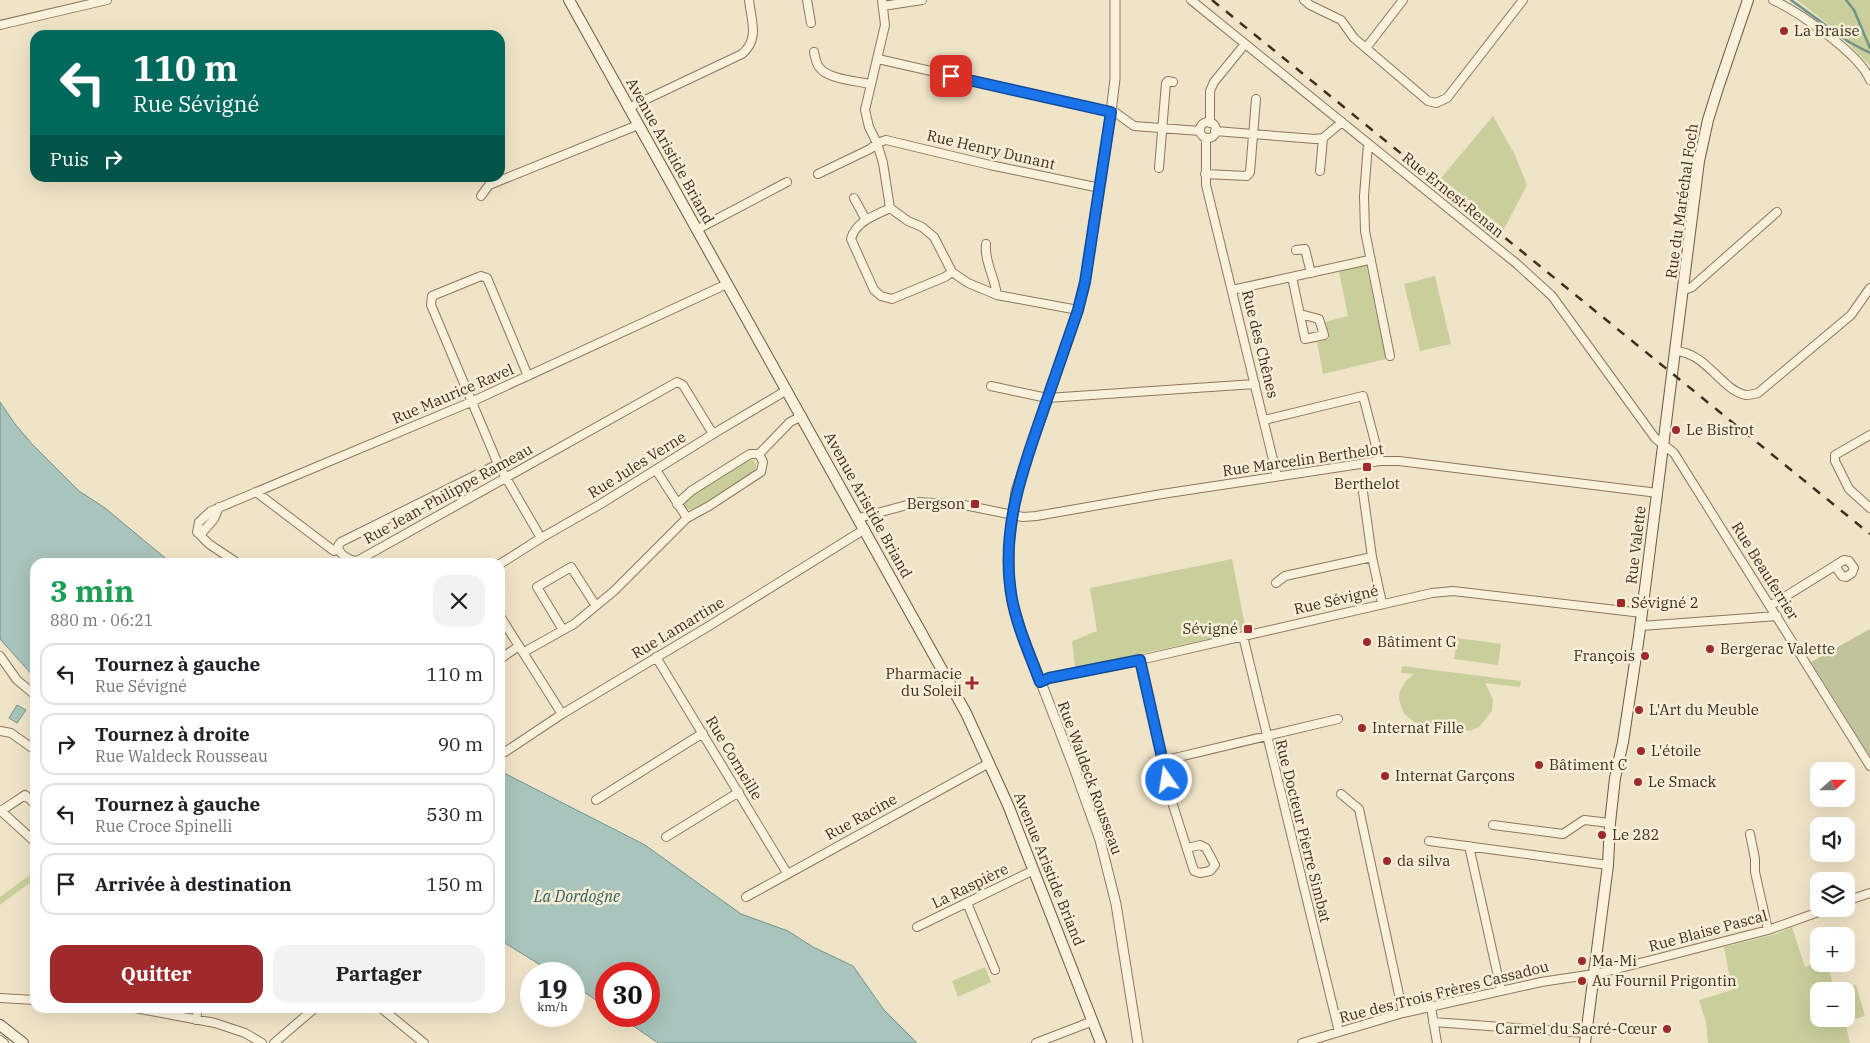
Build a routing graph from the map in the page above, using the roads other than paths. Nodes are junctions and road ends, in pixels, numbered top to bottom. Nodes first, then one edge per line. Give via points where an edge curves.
1 (107, 0) edge
2 (569, 0) edge
3 (748, 0) edge
4 (807, 0) edge
5 (919, 0) edge
6 (1115, 0) edge
7 (1190, 0) edge
8 (1304, 0) edge
9 (1404, 0) edge
10 (1523, 0) edge
11 (1748, 0) edge
12 (1773, 0) edge
13 (883, 3) edge
14 (811, 23) dead end
15 (0, 25) edge
16 (1245, 44) junction
17 (1366, 48) junction
18 (814, 52) dead end
19 (878, 59) junction
20 (1870, 80) edge
21 (1173, 82) dead end
22 (870, 84) junction
23 (1256, 99) dead end
24 (628, 108) junction
25 (1111, 112) junction
26 (1342, 122) junction
27 (1210, 123) junction
28 (638, 125) junction
29 (1162, 128) junction
30 (1200, 130) junction
31 (1215, 131) junction
32 (1253, 134) junction
33 (1206, 138) junction
34 (1323, 138) junction
35 (877, 143) junction
36 (1368, 144) junction
37 (1159, 168) dead end
38 (1320, 171) dead end
39 (818, 174) dead end
40 (1205, 174) junction
41 (505, 178) edge
42 (494, 182) edge
43 (787, 182) dead end
44 (1100, 188) junction
45 (481, 196) dead end
46 (854, 198) dead end
47 (890, 208) junction
48 (1777, 212) dead end
49 (866, 220) junction
50 (696, 230) junction
51 (986, 244) dead end
52 (1296, 250) dead end
53 (1370, 260) junction
54 (952, 272) junction
55 (1311, 273) junction
56 (1292, 277) junction
57 (727, 284) junction
58 (1870, 288) edge
59 (1232, 290) junction
60 (1684, 290) junction
61 (997, 296) junction
62 (1078, 310) junction
63 (1300, 314) dead end
64 (1676, 351) junction
65 (1390, 356) dead end
66 (528, 376) junction
67 (1255, 384) junction
68 (991, 386) dead end
69 (787, 390) junction
70 (1047, 398) junction
71 (471, 402) junction
72 (802, 416) junction
73 (1264, 420) junction
74 (713, 434) junction
75 (1870, 434) edge
76 (1664, 445) junction
77 (759, 454) junction
78 (1380, 461) junction
79 (498, 464) junction
80 (656, 470) junction
81 (1277, 476) junction
82 (506, 478) junction
83 (256, 492) junction
84 (1363, 492) dead end
85 (1658, 492) junction
86 (677, 504) junction
87 (1870, 508) edge
88 (1012, 515) junction
89 (687, 518) junction
90 (858, 518) junction
91 (865, 529) junction
92 (541, 538) junction
93 (338, 549) junction
94 (1372, 557) junction
95 (230, 558) edge
96 (348, 558) edge
97 (364, 558) edge
98 (505, 561) edge
99 (1835, 566) dead end
100 (1276, 583) dead end
101 (1382, 603) junction
102 (596, 606) junction
103 (1770, 606) junction
104 (1642, 613) junction
105 (1777, 616) junction
106 (505, 624) edge
107 (1641, 626) junction
108 (563, 630) junction
109 (1243, 636) junction
110 (522, 649) junction
111 (0, 656) edge
112 (505, 656) edge
113 (656, 657) junction
114 (1140, 660) junction
115 (1040, 682) junction
116 (30, 691) edge
117 (562, 714) junction
118 (1338, 719) dead end
119 (0, 731) edge
120 (703, 733) junction
121 (1266, 736) junction
122 (1623, 742) junction
123 (30, 747) edge
124 (505, 752) dead end
125 (1162, 761) junction
126 (989, 763) junction
127 (1870, 766) edge
128 (738, 792) junction
129 (1341, 794) dead end
130 (30, 800) edge
131 (596, 800) dead end
132 (1, 811) edge
133 (1610, 823) junction
134 (1493, 825) dead end
135 (1750, 834) dead end
136 (30, 837) edge
137 (666, 837) dead end
138 (1429, 841) dead end
139 (1610, 844) junction
140 (1469, 846) junction
141 (1187, 848) dead end
142 (1608, 865) junction
143 (1034, 870) junction
144 (788, 873) junction
145 (1870, 893) edge
146 (746, 897) dead end
147 (1855, 898) edge
148 (967, 902) junction
149 (1810, 915) edge
150 (917, 927) dead end
151 (1768, 930) junction
152 (995, 970) dead end
153 (1594, 974) junction
154 (1501, 990) junction
155 (0, 998) edge
156 (30, 1000) edge
157 (1431, 1007) junction
158 (166, 1013) edge
159 (197, 1013) edge
160 (309, 1013) edge
161 (387, 1013) edge
162 (1403, 1013) junction
163 (196, 1020) junction
164 (1093, 1021) junction
165 (1433, 1022) junction
166 (0, 1026) edge
167 (1339, 1032) junction
168 (1586, 1038) edge
169 (0, 1040) edge
170 (4, 1043) edge
171 (23, 1043) edge
172 (262, 1043) edge
173 (274, 1043) edge
174 (424, 1043) edge
175 (1036, 1043) edge
176 (1101, 1043) edge
177 (1138, 1043) edge
178 (1302, 1043) edge
179 (1437, 1043) edge

1 - 15 street
2 - 24 main road, Avenue Aristide Briand
3 - 24 street via 754,38 750,47 742,54
4 - 14 street
5 - 13 street
6 - 25 street, Rue Waldeck Rousseau via 1115,79
7 - 16 street, Rue Ernest Renan
8 - 17 street via 1341,20
9 - 17 street
10 - 17 street via 1443,101 1428,101
11 - 60 main road, Rue du Maréchal Foch via 1702,146
12 - 20 street via 1790,9 1853,57 1863,66
13 - 19 street via 885,25
16 - 26 street, Rue Ernest Renan
16 - 27 street via 1210,91
18 - 22 street via 817,65 829,76
19 - 22 street
19 - 25 street
21 - 29 street via 1166,83
22 - 35 street via 865,110
23 - 32 street
24 - 28 main road, Avenue Aristide Briand
25 - 29 street via 1134,126
25 - 44 street, Rue Waldeck Rousseau
26 - 34 street
26 - 36 street, Rue Ernest Renan
27 - 30 street via 1203,124
27 - 31 street
28 - 41 street
28 - 50 main road, Avenue Aristide Briand
29 - 30 street
29 - 37 street
30 - 33 street
31 - 32 street
31 - 33 street
32 - 34 street
32 - 40 street via 1247,176
33 - 40 street, Rue des Chênes
34 - 38 street
35 - 39 street
35 - 44 street, Rue Henry Dunant via 886,140
35 - 47 street
36 - 53 street via 1364,196
36 - 76 street, Rue Ernest Renan via 1552,296 1655,438
40 - 59 street, Rue des Chênes
42 - 45 street
43 - 50 street
44 - 62 street, Rue Waldeck Rousseau
46 - 49 street
47 - 49 street
47 - 54 street via 934,237
48 - 60 street
49 - 54 street via 854,231 851,239 874,290 881,296 892,299 902,296
50 - 57 main road, Avenue Aristide Briand
51 - 61 street via 985,252
52 - 55 street via 1305,248
53 - 55 street
53 - 65 street
54 - 61 street
55 - 56 street
56 - 59 street
56 - 63 street
57 - 66 street, Rue Maurice Ravel
57 - 69 main road, Avenue Aristide Briand
58 - 64 street via 1851,315 1758,393 1747,395 1737,392 1690,354
59 - 67 street, Rue des Chênes
60 - 64 main road, Rue du Maréchal Foch
61 - 62 street
62 - 70 street, Rue Waldeck Rousseau
64 - 76 main road, Rue Valette
66 - 71 street, Rue Maurice Ravel
66 - 71 street via 487,278 481,276 432,296 431,304
67 - 70 street
67 - 73 street, Rue des Chênes
68 - 70 street
69 - 72 main road, Avenue Aristide Briand
69 - 74 street, Rue Jules Verne
70 - 88 street, Rue Waldeck Rousseau via 1016,491
71 - 79 street
71 - 83 street, Rue Maurice Ravel
72 - 77 street via 790,422
72 - 90 main road, Avenue Aristide Briand
73 - 78 street via 1363,396
73 - 81 street, Rue des Chênes
74 - 80 street, Rue Jules Verne
74 - 82 street, Rue Jean-Philippe Rameau via 683,385 677,382
75 - 87 street via 1835,455 1849,489
76 - 85 main road, Rue Valette
76 - 103 street, Rue Beauferrier via 1674,452
77 - 86 street via 750,454 691,491
77 - 89 street via 763,462 761,472
78 - 81 street, Rue Marcelin Berthelot
78 - 85 street, Rue Marcelin Berthelot
79 - 82 street
79 - 93 street, Rue Jean-Philippe Rameau via 341,542
80 - 86 street
80 - 92 street, Rue Jules Verne
81 - 88 street, Rue Marcelin Berthelot via 1036,516
82 - 92 street
82 - 97 street, Rue Jean-Philippe Rameau
83 - 93 street via 334,551
83 - 95 street, Rue Maurice Ravel via 211,511 199,522 199,533
84 - 94 street
85 - 104 main road, Rue Valette
86 - 89 street
88 - 90 street, Rue Marcelin Berthelot via 964,505 918,502
88 - 115 street, Rue Waldeck Rousseau via 1008,546 1012,600
89 - 102 street
90 - 91 main road, Avenue Aristide Briand
91 - 113 street, Rue Lamartine
91 - 126 main road, Avenue Aristide Briand via 966,713
92 - 98 street, Rue Jules Verne
93 - 96 street, Rue Jean-Philippe Rameau
94 - 100 street via 1285,576
94 - 101 street
99 - 103 street
101 - 104 street, Rue Sévigné via 1453,591
101 - 109 street, Rue Sévigné
102 - 108 street
102 - 108 street via 571,567 537,587
103 - 105 street, Rue Beauferrier
104 - 107 main road, Rue Valette
105 - 107 street
105 - 127 street, Rue Beauferrier
106 - 110 street
107 - 122 main road, Rue Valette
108 - 110 street
109 - 114 street, Rue Sévigné
109 - 121 street, Rue Docteur Pierre Simbat
110 - 112 street
110 - 117 street
111 - 116 street via 17,680
113 - 117 street, Rue Lamartine
113 - 120 street, Rue Corneille
114 - 115 street, Rue Sévigné
114 - 125 street
115 - 177 street, Rue Waldeck Rousseau via 1100,840 1116,904
117 - 124 street, Rue Lamartine
118 - 121 street
119 - 123 street
120 - 128 street, Rue Corneille
120 - 131 street
121 - 125 street
121 - 167 street, Rue Docteur Pierre Simbat
122 - 133 main road, Rue Valette
122 - 139 main road, Rue Valette via 1623,778
125 - 141 street
126 - 143 main road, Avenue Aristide Briand
126 - 144 street, Rue Racine
128 - 137 street
128 - 144 street, Rue Corneille
129 - 162 street via 1359,809
130 - 132 street via 25,795
132 - 136 street
133 - 134 street via 1584,820 1563,834
133 - 139 main road, Rue Valette
135 - 151 street
138 - 140 street
139 - 142 main road, Rue Valette
140 - 142 street
140 - 154 street
142 - 153 main road, Rue Valette
143 - 148 street, La Raspière
143 - 164 main road, Avenue Aristide Briand
144 - 146 street, Rue Racine
145 - 147 street
148 - 150 street, La Raspière
148 - 152 street
149 - 151 street, Rue Blaise Pascal
151 - 153 street, Rue Blaise Pascal
153 - 154 street, Rue des Trois Frères Cassadou
153 - 168 main road, Rue Valette
154 - 157 street, Rue des Trois Frères Cassadou
155 - 156 street
157 - 162 street, Rue des Trois Frères Cassadou
157 - 165 street
158 - 163 street
159 - 163 street
160 - 173 street
161 - 174 street
162 - 167 street, Rue des Trois Frères Cassadou
163 - 172 street via 245,1033
164 - 175 street
164 - 176 main road, Avenue Aristide Briand
165 - 168 street
165 - 179 street
166 - 171 main road
167 - 178 street, Rue des Trois Frères Cassadou
169 - 170 street

